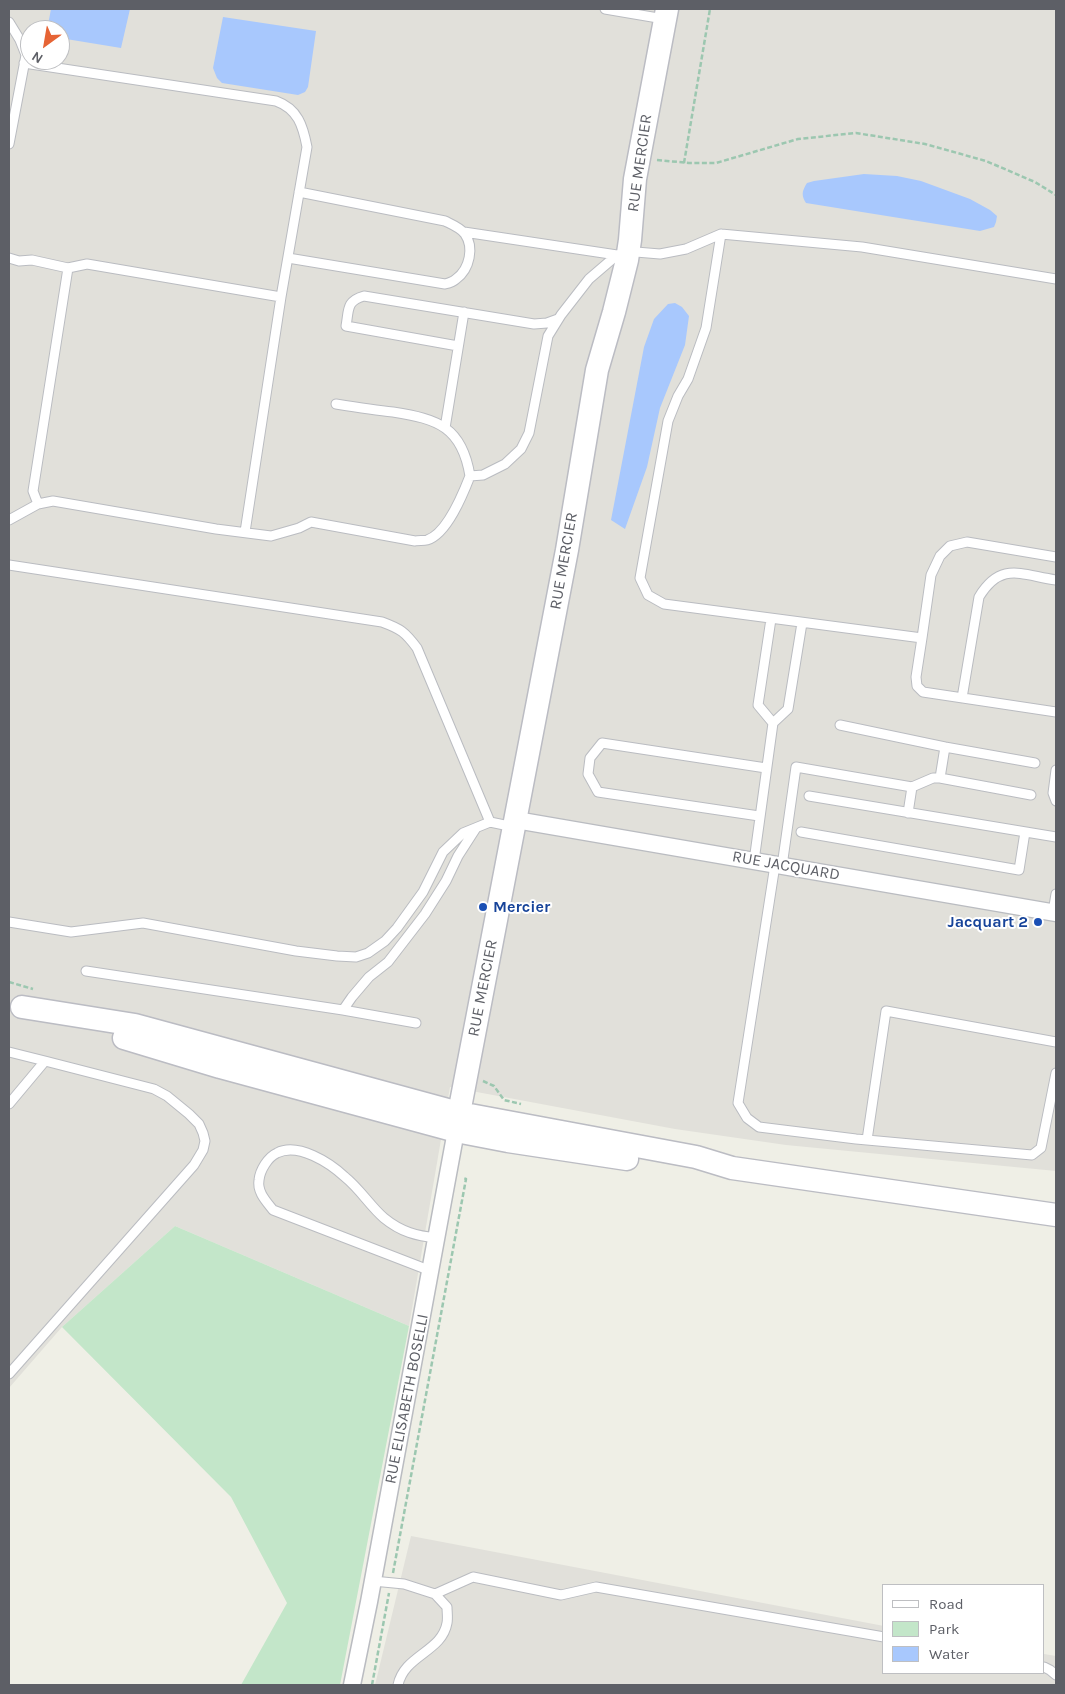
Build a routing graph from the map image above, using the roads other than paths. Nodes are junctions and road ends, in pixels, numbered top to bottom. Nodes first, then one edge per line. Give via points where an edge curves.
1 (605, 9) edge
2 (666, 14) edge
3 (9, 22) edge
4 (20, 40) edge
5 (23, 70) edge
6 (70, 70) edge
7 (9, 144) edge
8 (299, 192) junction
9 (464, 232) junction
10 (721, 234) junction
11 (622, 253) junction
12 (9, 258) edge
13 (288, 258) junction
14 (68, 268) junction
15 (1056, 279) edge
16 (281, 296) junction
17 (464, 312) junction
18 (558, 319) junction
19 (458, 346) junction
20 (336, 404) dead end
21 (445, 428) junction
22 (470, 476) junction
23 (38, 504) junction
24 (9, 520) edge
25 (245, 532) junction
26 (1056, 557) edge
27 (9, 565) edge
28 (1056, 580) edge
29 (771, 619) junction
30 (802, 623) junction
31 (922, 638) junction
32 (962, 698) junction
33 (1056, 712) edge
34 (772, 723) junction
35 (840, 725) dead end
36 (945, 747) junction
37 (1035, 763) dead end
38 (766, 768) junction
39 (1056, 770) edge
40 (940, 778) junction
41 (912, 787) junction
42 (1031, 795) dead end
43 (809, 796) dead end
44 (1056, 801) edge
45 (908, 813) junction
46 (759, 816) junction
47 (490, 822) junction
48 (515, 824) junction
49 (476, 828) junction
50 (801, 832) dead end
51 (1025, 832) junction
52 (1056, 837) edge
53 (754, 860) junction
54 (779, 866) junction
55 (1056, 894) edge
56 (1054, 913) edge
57 (9, 922) edge
58 (86, 971) dead end
59 (22, 1000) edge
60 (344, 1010) junction
61 (416, 1023) dead end
62 (1056, 1042) edge
63 (9, 1052) edge
64 (45, 1062) junction
65 (1056, 1072) edge
66 (9, 1104) edge
67 (458, 1122) junction
68 (867, 1140) junction
69 (1056, 1215) edge
70 (437, 1238) junction
71 (431, 1271) junction
72 (9, 1374) edge
73 (373, 1581) junction
74 (435, 1594) junction
75 (882, 1637) edge
76 (1045, 1668) edge
77 (1056, 1675) edge
78 (352, 1685) edge
79 (398, 1685) edge

1 - 2 lane
2 - 11 street, RUE MERCIER
3 - 4 lane
5 - 7 lane
6 - 8 lane via 283,104 292,109 304,130 307,147
8 - 9 lane via 445,221
8 - 13 lane
9 - 11 lane
9 - 13 lane via 470,245 468,262 455,280 445,284
10 - 11 lane via 686,249 660,254
10 - 15 lane via 862,248
10 - 29 lane via 706,328 688,379 668,421 640,578 648,595 664,604
11 - 18 lane via 589,279
11 - 48 street, RUE MERCIER via 614,312 597,370
12 - 14 lane
13 - 16 lane
14 - 16 lane via 87,264
14 - 23 lane via 32,491
16 - 25 lane
17 - 18 lane via 534,324
17 - 19 lane
17 - 19 lane via 364,296 350,302 346,326
18 - 22 lane via 548,336 529,433 520,449 505,464 483,475
19 - 21 lane
20 - 21 lane via 420,417
21 - 22 lane via 454,435 467,458
22 - 25 lane via 449,520 428,540 415,541 311,522 271,536
23 - 24 lane
23 - 25 lane via 53,501
26 - 31 lane via 967,542 950,546 940,556 931,575
27 - 47 lane via 382,622 398,628 417,648
28 - 32 lane via 1006,572 985,587 979,596
29 - 30 lane
29 - 34 lane via 758,705
30 - 31 lane
30 - 34 lane via 788,709
31 - 32 lane via 917,686 923,692
32 - 33 lane
34 - 38 lane
35 - 36 lane
36 - 37 lane
36 - 40 lane
38 - 46 lane
38 - 46 lane via 602,742 590,758 588,774 598,792
39 - 44 lane via 1053,793
40 - 41 lane
40 - 42 lane
41 - 45 lane
41 - 54 lane via 796,768
43 - 45 lane
45 - 51 lane
46 - 53 lane
47 - 48 lane
47 - 49 lane
48 - 53 street, RUE JACQUARD
48 - 67 street, RUE MERCIER
49 - 57 lane via 463,833 443,852 423,892 385,941 356,957 296,952 143,923 71,932
49 - 60 lane via 425,914 388,962 370,977
50 - 51 lane via 1019,870
51 - 52 lane
53 - 54 street, RUE JACQUARD
54 - 56 street, RUE JACQUARD
54 - 68 lane via 738,1103 747,1118 759,1128
55 - 56 lane
58 - 60 lane
59 - 67 street via 220,1067
60 - 61 lane
62 - 68 lane via 886,1011
63 - 64 lane
64 - 66 lane
64 - 72 lane via 161,1092 199,1124 205,1141 204,1150
65 - 68 lane via 1041,1148 1032,1155
67 - 69 street via 508,1141 641,1161 708,1169 732,1168
67 - 70 street, RUE ELISABETH BOSELLI
70 - 71 street, RUE ELISABETH BOSELLI
70 - 71 lane via 418,1236 398,1228 384,1218 346,1177 318,1158 298,1150 274,1154 259,1176 263,1198 273,1210
71 - 73 street, RUE ELISABETH BOSELLI
73 - 74 lane via 404,1584
73 - 78 street, RUE ELISABETH BOSELLI
74 - 75 lane via 473,1577 561,1595 596,1587
74 - 79 lane via 447,1608 447,1624 440,1639 404,1668
76 - 77 lane

